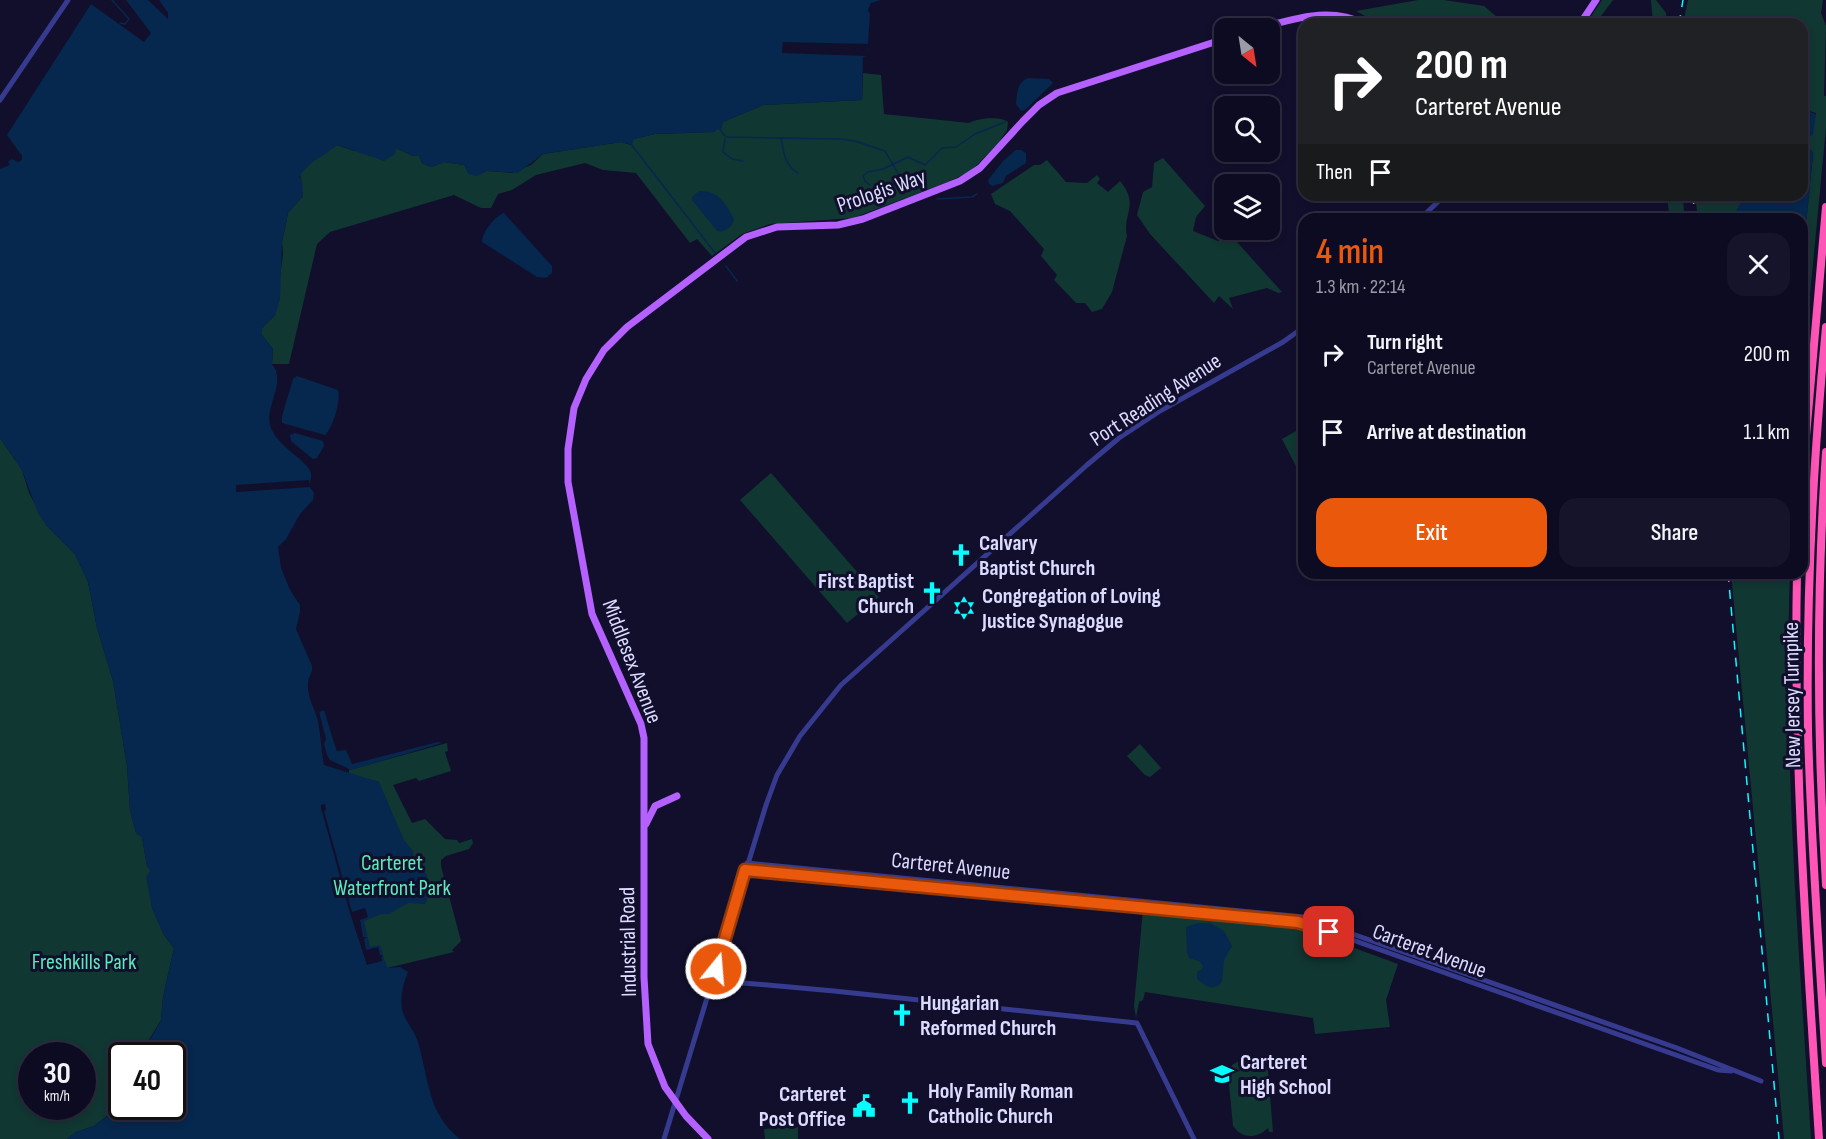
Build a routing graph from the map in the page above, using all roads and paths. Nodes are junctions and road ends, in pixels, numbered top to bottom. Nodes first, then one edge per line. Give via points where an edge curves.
1 (68, 0) edge
2 (1596, 0) edge
3 (1298, 18) edge
4 (1298, 18) edge
5 (1350, 18) edge
6 (1584, 18) edge
7 (1280, 23) edge
8 (1214, 42) edge
9 (0, 100) edge
10 (1439, 201) edge
11 (1826, 207) edge
12 (1426, 213) edge
13 (1826, 327) edge
14 (1298, 331) edge
15 (1808, 413) edge
16 (1826, 452) edge
17 (572, 507) joint
18 (1797, 579) edge
19 (644, 794) joint
20 (677, 796) dead end
21 (645, 826) junction
22 (747, 864) junction
23 (745, 870) junction
24 (1826, 885) edge
25 (711, 984) junction
26 (1826, 1063) edge
27 (1736, 1072) junction
28 (1761, 1081) dead end
29 (676, 1103) junction
30 (664, 1139) edge
31 (708, 1139) edge
32 (1194, 1139) edge
33 (1819, 1139) edge

1 - 9 street
2 - 6 main road
3 - 7 main road
4 - 5 main road via 1323,14
8 - 17 main road, Prologis Way via 1057,93 1034,109 980,168 960,181 863,219 838,225 777,227 740,240 627,327 604,350 574,408 568,449
10 - 12 street
11 - 15 highway
13 - 26 highway, New Jersey Turnpike via 1812,516 1808,668 1813,848
14 - 22 street, Port Reading Avenue via 1119,438 850,677 805,728 777,775
16 - 24 highway, New Jersey Turnpike via 1819,669
17 - 19 main road, Middlesex Avenue via 592,614 641,724
18 - 33 highway, New Jersey Turnpike via 1798,794
19 - 21 main road, Industrial Road
20 - 21 main road via 655,806
21 - 29 main road, Industrial Road via 644,977 648,1044 665,1087
22 - 23 street, Port Reading Avenue
22 - 27 street, Carteret Avenue via 1304,917
23 - 25 street, Port Reading Avenue
23 - 27 street, Carteret Avenue via 1302,922 1718,1070
25 - 29 street, Port Reading Avenue
25 - 32 street via 834,991 1137,1023
27 - 28 street, Carteret Avenue
29 - 30 street, Port Reading Avenue
29 - 31 main road, Industrial Road

